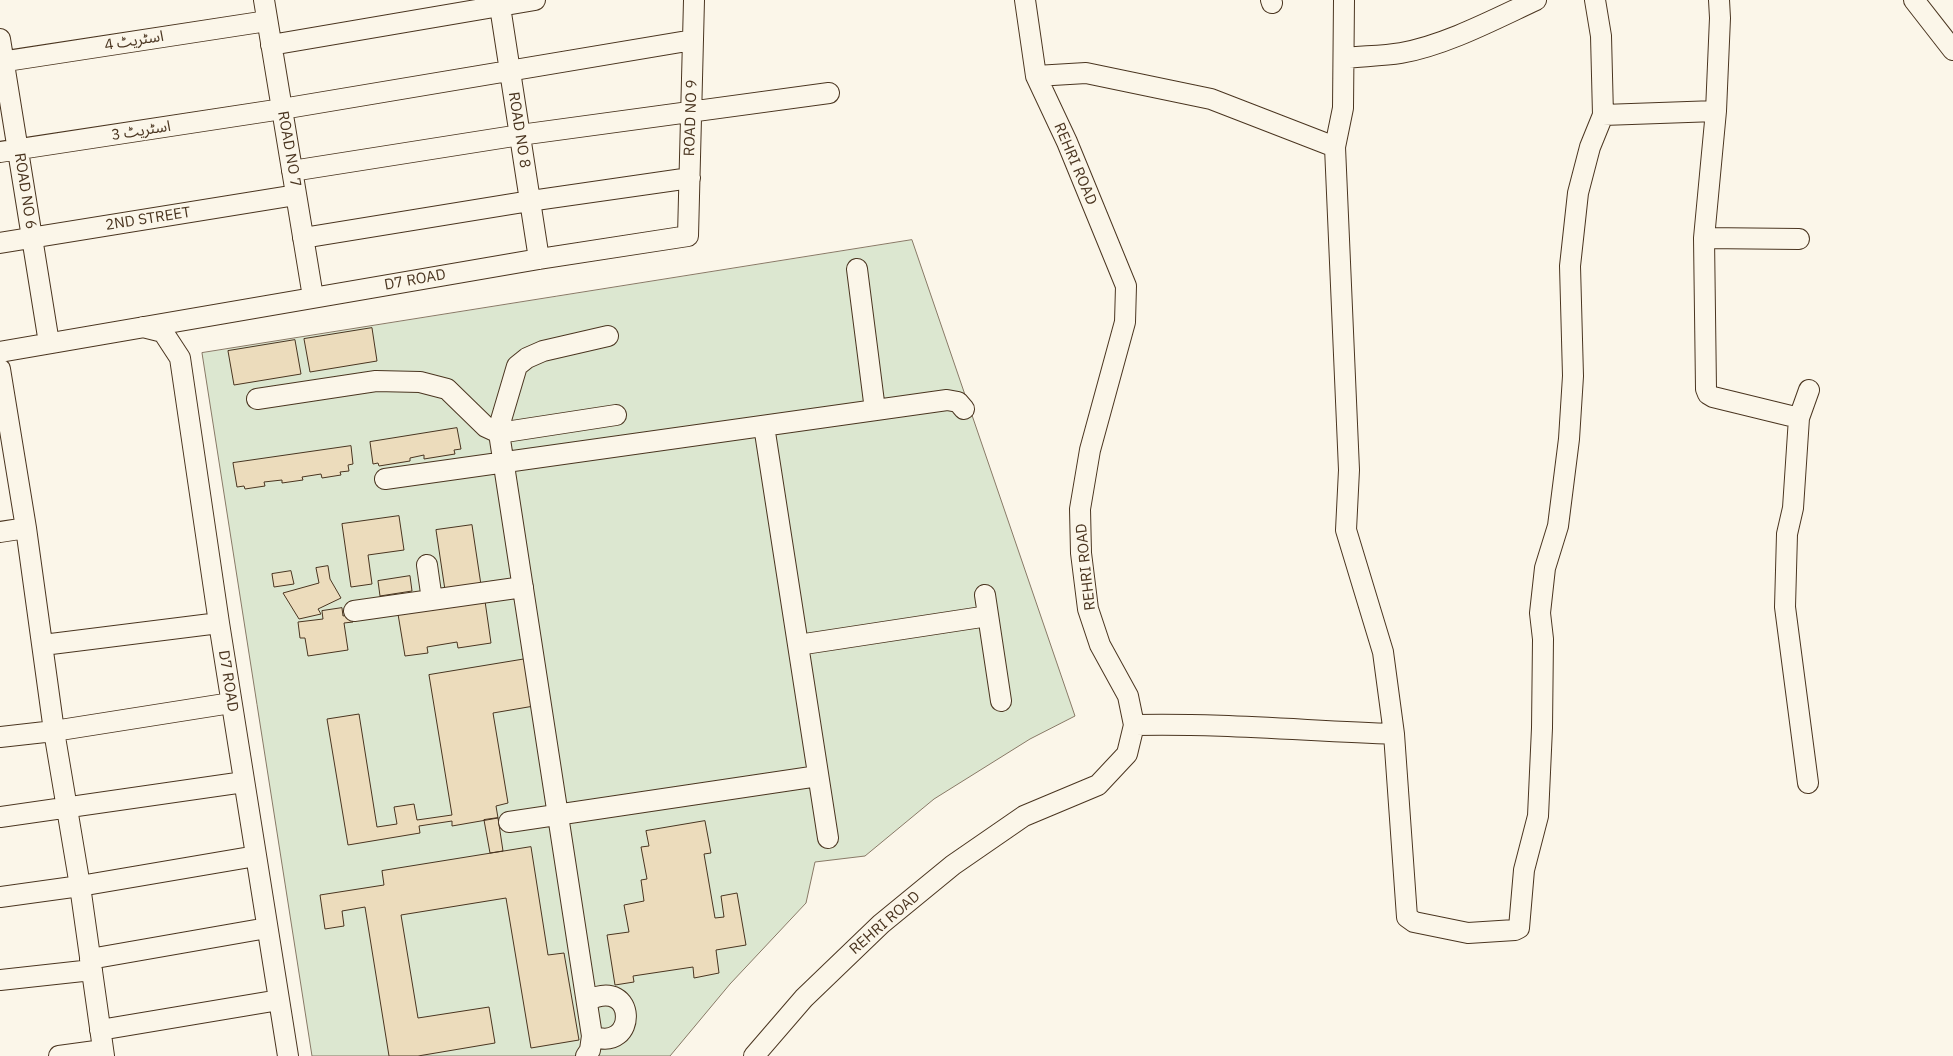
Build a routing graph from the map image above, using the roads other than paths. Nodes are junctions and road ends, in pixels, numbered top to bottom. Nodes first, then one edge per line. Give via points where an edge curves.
1 (264, 0) edge
2 (535, 0) edge
3 (694, 0) edge
4 (1025, 0) edge
5 (1344, 0) edge
6 (1536, 0) edge
7 (1595, 0) edge
8 (1719, 0) edge
9 (1914, 0) edge
10 (500, 3) edge
11 (267, 21) junction
12 (0, 39) edge
13 (693, 40) junction
14 (272, 45) junction
15 (1953, 50) edge
16 (1344, 58) junction
17 (2, 62) edge
18 (510, 70) junction
19 (1036, 76) junction
20 (829, 93) dead end
21 (282, 109) junction
22 (691, 111) junction
23 (1716, 111) junction
24 (1603, 115) junction
25 (520, 134) junction
26 (1335, 148) junction
27 (9, 151) edge
28 (292, 171) junction
29 (690, 178) junction
30 (296, 195) junction
31 (530, 200) junction
32 (688, 236) joint
33 (32, 237) junction
34 (303, 238) junction
35 (1704, 238) junction
36 (1799, 239) dead end
37 (0, 243) edge
38 (539, 259) junction
39 (857, 268) dead end
40 (313, 298) junction
41 (142, 326) junction
42 (608, 336) dead end
43 (49, 343) junction
44 (0, 352) edge
45 (0, 369) edge
46 (1810, 390) dead end
47 (257, 399) dead end
48 (964, 409) dead end
49 (875, 410) junction
50 (616, 416) dead end
51 (1799, 418) junction
52 (764, 426) junction
53 (498, 433) junction
54 (503, 463) junction
55 (8, 465) edge
56 (385, 479) dead end
57 (26, 528) junction
58 (0, 532) edge
59 (426, 565) dead end
60 (523, 587) junction
61 (985, 595) dead end
62 (432, 600) junction
63 (354, 611) dead end
64 (988, 616) junction
65 (219, 623) junction
66 (43, 645) junction
67 (798, 645) junction
68 (1001, 701) dead end
69 (231, 703) junction
70 (1134, 725) junction
71 (54, 731) junction
72 (1394, 734) junction
73 (0, 737) edge
74 (818, 776) junction
75 (244, 782) junction
76 (1808, 783) dead end
77 (67, 809) junction
78 (559, 815) junction
79 (0, 818) edge
80 (510, 822) dead end
81 (828, 838) dead end
82 (256, 856) junction
83 (80, 886) junction
84 (0, 897) edge
85 (267, 928) junction
86 (91, 965) junction
87 (0, 980) edge
88 (279, 1000) junction
89 (587, 1001) junction
90 (100, 1030) junction
91 (592, 1036) junction
92 (104, 1053) edge
93 (59, 1056) edge
94 (288, 1056) edge
95 (586, 1056) edge
96 (754, 1056) edge

1 - 11 street, ROAD NO 7
2 - 10 street
3 - 13 street, ROAD NO 9
4 - 19 street, REHRI ROAD
5 - 16 street
6 - 16 street via 1474,29 1422,48
7 - 24 street via 1601,36
8 - 23 street
9 - 15 street
10 - 14 street
10 - 18 street, ROAD NO 8
11 - 14 street, ROAD NO 7
11 - 17 street, اسٹریٹ 4
12 - 17 street, ROAD NO 6
13 - 18 street, اسٹریٹ 3
13 - 22 street, ROAD NO 9
14 - 21 street, ROAD NO 7
16 - 26 street via 1343,108
17 - 27 street, ROAD NO 6
18 - 21 street, اسٹریٹ 3
18 - 25 street, ROAD NO 8
19 - 26 street via 1086,73 1210,99
19 - 70 street, REHRI ROAD via 1126,286 1125,322 1090,450 1080,508 1081,553 1088,609 1100,645 1128,696
20 - 22 street
21 - 27 street, اسٹریٹ 3
21 - 28 street, ROAD NO 7
22 - 25 street
22 - 29 street, ROAD NO 9
23 - 24 street
23 - 35 street
24 - 72 street via 1578,192 1570,266 1573,376 1569,439 1558,526 1545,568 1540,613 1542,718 1538,816 1524,870 1517,929 1468,933 1414,922 1407,917
25 - 28 street
25 - 31 street, ROAD NO 8
26 - 72 street via 1349,470 1346,530 1383,652
27 - 33 street, ROAD NO 6
28 - 30 street, ROAD NO 7
29 - 31 street
29 - 32 street, ROAD NO 9
30 - 33 street, 2ND STREET
30 - 34 street, ROAD NO 7
31 - 34 street
31 - 38 street, ROAD NO 8
32 - 38 street, D7 ROAD
33 - 37 street, 2ND STREET
33 - 43 street, ROAD NO 6
34 - 40 street, ROAD NO 7
35 - 36 street
35 - 51 street via 1708,394
38 - 40 street, D7 ROAD
39 - 49 street
40 - 41 street, D7 ROAD
41 - 43 street, D7 ROAD
41 - 65 street, D7 ROAD via 163,332 180,358
42 - 53 street via 543,351 527,358 518,366
43 - 44 street, D7 ROAD
45 - 55 street
46 - 51 street
47 - 53 street via 376,381 420,382 447,389 486,427
48 - 49 street via 958,402 947,400
49 - 52 street
50 - 53 street
51 - 76 street via 1793,508 1787,534 1785,607
52 - 54 street
52 - 67 street
53 - 54 street
54 - 56 street
54 - 60 street
55 - 57 street
57 - 58 street
57 - 66 street
59 - 62 street
60 - 62 street
60 - 78 street
61 - 64 street
62 - 63 street
64 - 67 street
64 - 68 street
65 - 66 street
65 - 69 street, D7 ROAD
66 - 71 street
67 - 74 street
69 - 71 street
69 - 75 street, D7 ROAD
70 - 72 street via 1190,724
70 - 96 street, REHRI ROAD via 1127,754 1098,785 1024,816 953,865 881,924 811,991
71 - 73 street
71 - 77 street
74 - 78 street
74 - 81 street
75 - 77 street
75 - 82 street, D7 ROAD
77 - 79 street
77 - 83 street
78 - 80 street
78 - 89 street
82 - 83 street
82 - 85 street, D7 ROAD
83 - 84 street
83 - 86 street
85 - 86 street
85 - 88 street, D7 ROAD
86 - 87 street
86 - 90 street
88 - 90 street
88 - 94 street, D7 ROAD
89 - 91 street
89 - 91 street via 597,996 617,998 627,1015 620,1033 611,1038
90 - 92 street
91 - 95 street
92 - 93 street

